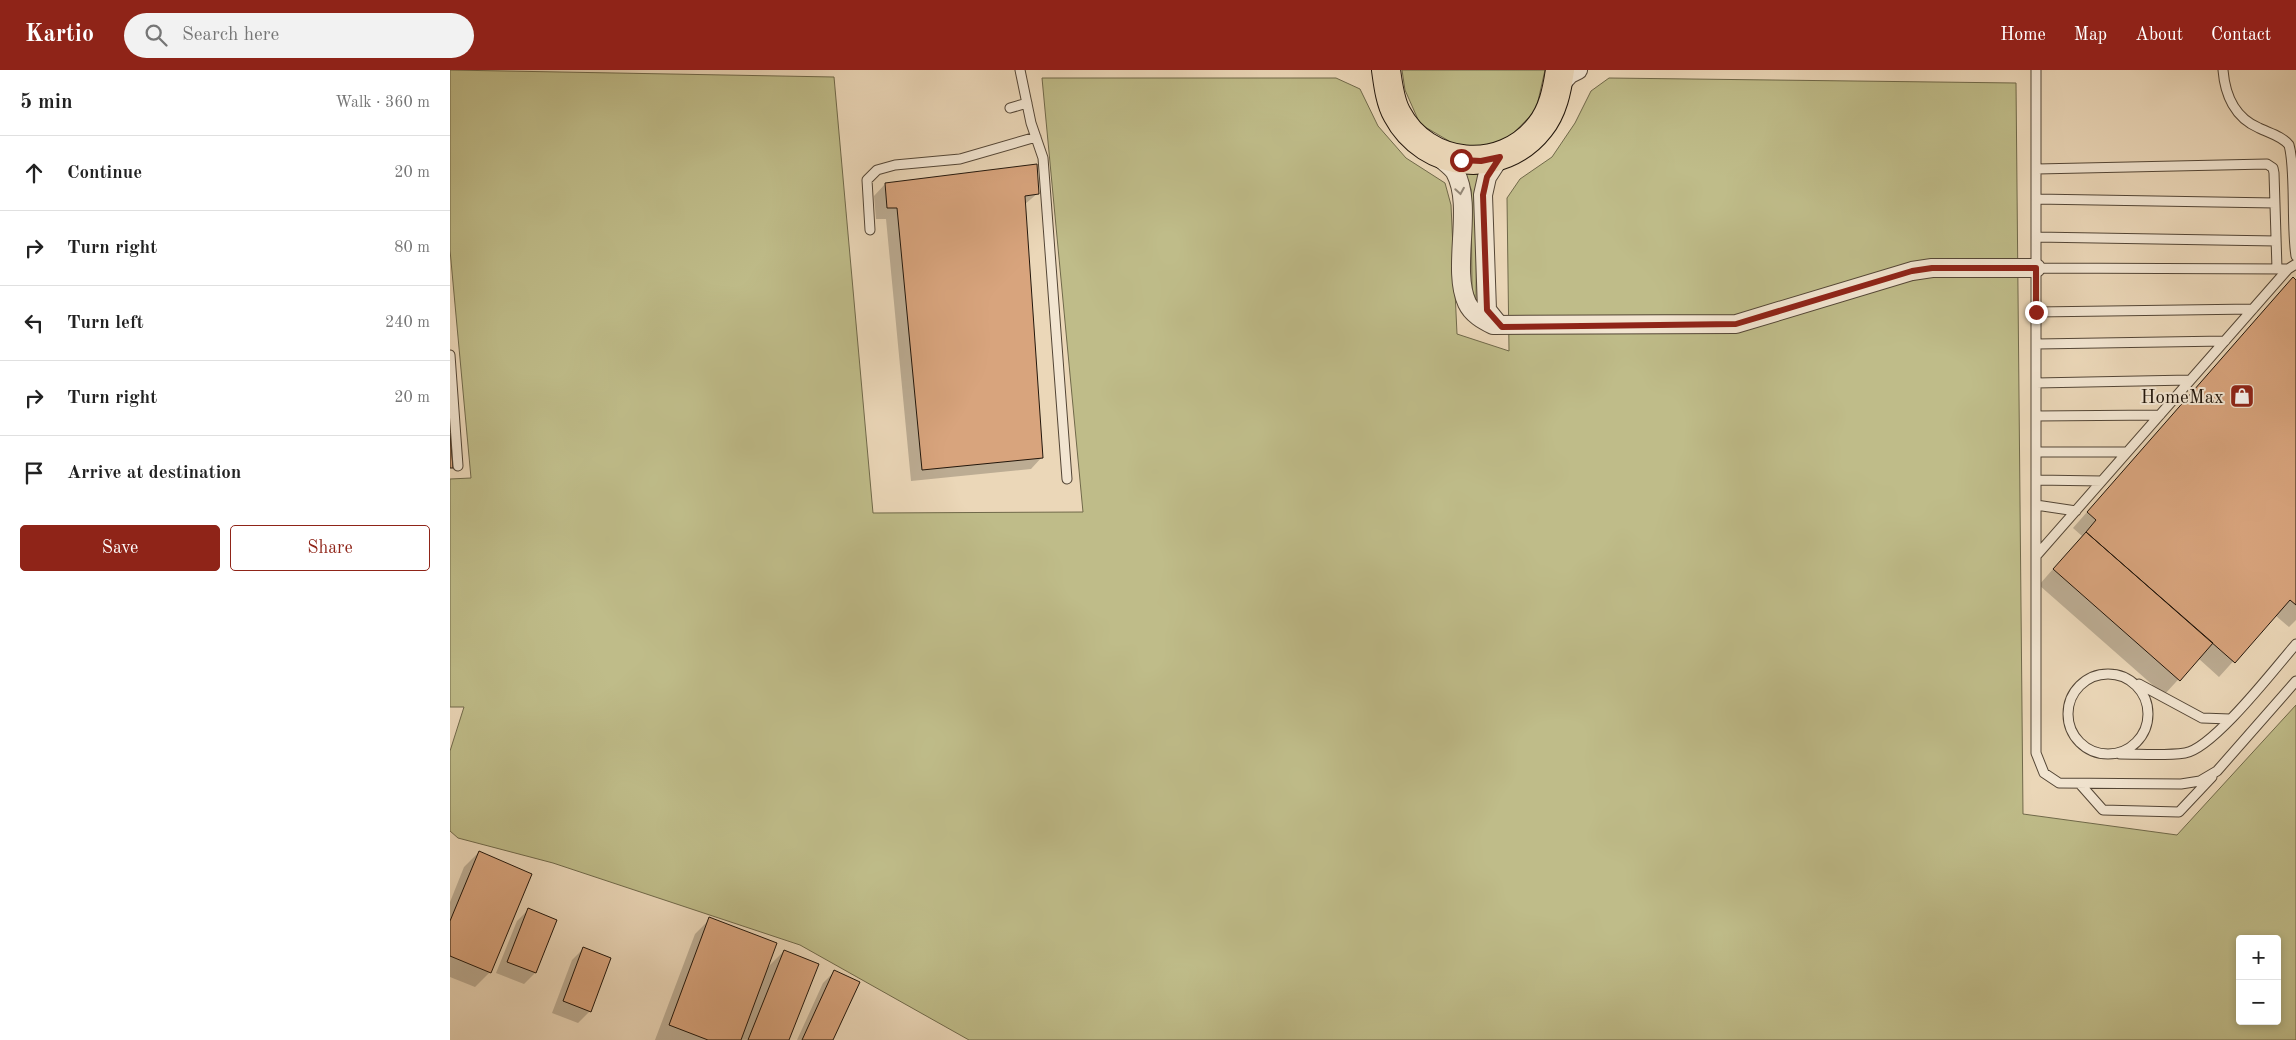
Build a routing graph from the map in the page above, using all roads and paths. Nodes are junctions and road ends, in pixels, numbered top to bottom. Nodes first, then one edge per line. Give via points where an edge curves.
1 (1020, 70) edge
2 (1371, 70) edge
3 (1386, 70) edge
4 (1578, 70) edge
5 (2036, 70) edge
6 (2222, 70) edge
7 (1559, 79) edge
8 (1027, 103) junction
9 (1010, 108) dead end
10 (1396, 113) junction
11 (1036, 138) junction
12 (1434, 152) junction
13 (1500, 157) junction
14 (2036, 169) junction
15 (2036, 199) junction
16 (2275, 203) junction
17 (870, 230) dead end
18 (2036, 237) junction
19 (2276, 241) junction
20 (2296, 256) edge
21 (2292, 266) edge
22 (2036, 268) junction
23 (2278, 269) junction
24 (2253, 309) junction
25 (2036, 312) junction
26 (1502, 327) junction
27 (2225, 341) junction
28 (2037, 344) junction
29 (450, 354) edge
30 (2190, 380) junction
31 (2036, 383) junction
32 (2160, 415) junction
33 (2036, 416) junction
34 (2036, 452) junction
35 (2127, 452) junction
36 (458, 466) dead end
37 (1067, 479) dead end
38 (2036, 480) junction
39 (2102, 480) junction
40 (2036, 505) junction
41 (2076, 511) junction
42 (2036, 556) junction
43 (2296, 644) edge
44 (2125, 677) junction
45 (2296, 681) edge
46 (2230, 719) junction
47 (2110, 754) junction
48 (2217, 771) junction
49 (2080, 784) junction

1 - 8 lane
2 - 10 street
3 - 10 main road
4 - 7 street
5 - 14 lane
6 - 20 lane via 2224,86 2240,118 2282,140 2288,145 2296,163
7 - 13 main road via 1550,110 1541,126 1529,139
8 - 9 lane
8 - 11 lane
10 - 12 main road via 1413,137
11 - 17 lane via 960,159 877,170 867,180
11 - 37 lane via 1043,158
12 - 13 main road via 1461,160 1481,161
12 -> 26 street via 1454,170 1462,188 1463,280 1467,302 1478,316 1493,326
13 - 26 street via 1487,177 1483,195 1487,310
14 - 15 lane
14 - 16 lane via 2267,164 2273,168
15 - 16 lane
15 - 18 lane
16 - 19 lane
18 - 19 lane
18 - 22 lane
19 - 23 lane
21 - 23 lane
21 - 24 lane
22 - 23 lane
22 - 25 lane
22 - 26 street via 1932,268 1912,271 1736,324
24 - 25 lane
24 - 27 lane
25 - 28 lane
27 - 28 lane
27 - 30 lane
28 - 31 lane
29 - 36 lane
30 - 31 lane
30 - 32 lane
31 - 33 lane
32 - 33 lane
32 - 35 lane
33 - 34 lane
34 - 35 lane
34 - 38 lane
35 - 39 lane
38 - 39 lane
38 - 40 lane
39 - 41 lane
40 - 41 lane
40 - 42 lane
41 - 42 lane
42 - 49 lane via 2036,753 2044,773 2058,783
43 - 46 lane
44 - 46 lane via 2202,718
44 - 47 lane via 2142,691 2148,704 2147,726 2131,747
44 - 47 lane via 2104,673 2090,677 2076,689 2068,709 2069,724 2076,737 2090,750
45 - 48 lane
46 - 47 lane via 2206,742 2187,753
48 - 49 lane via 2200,781 2181,784
48 - 49 lane via 2179,812 2103,810

